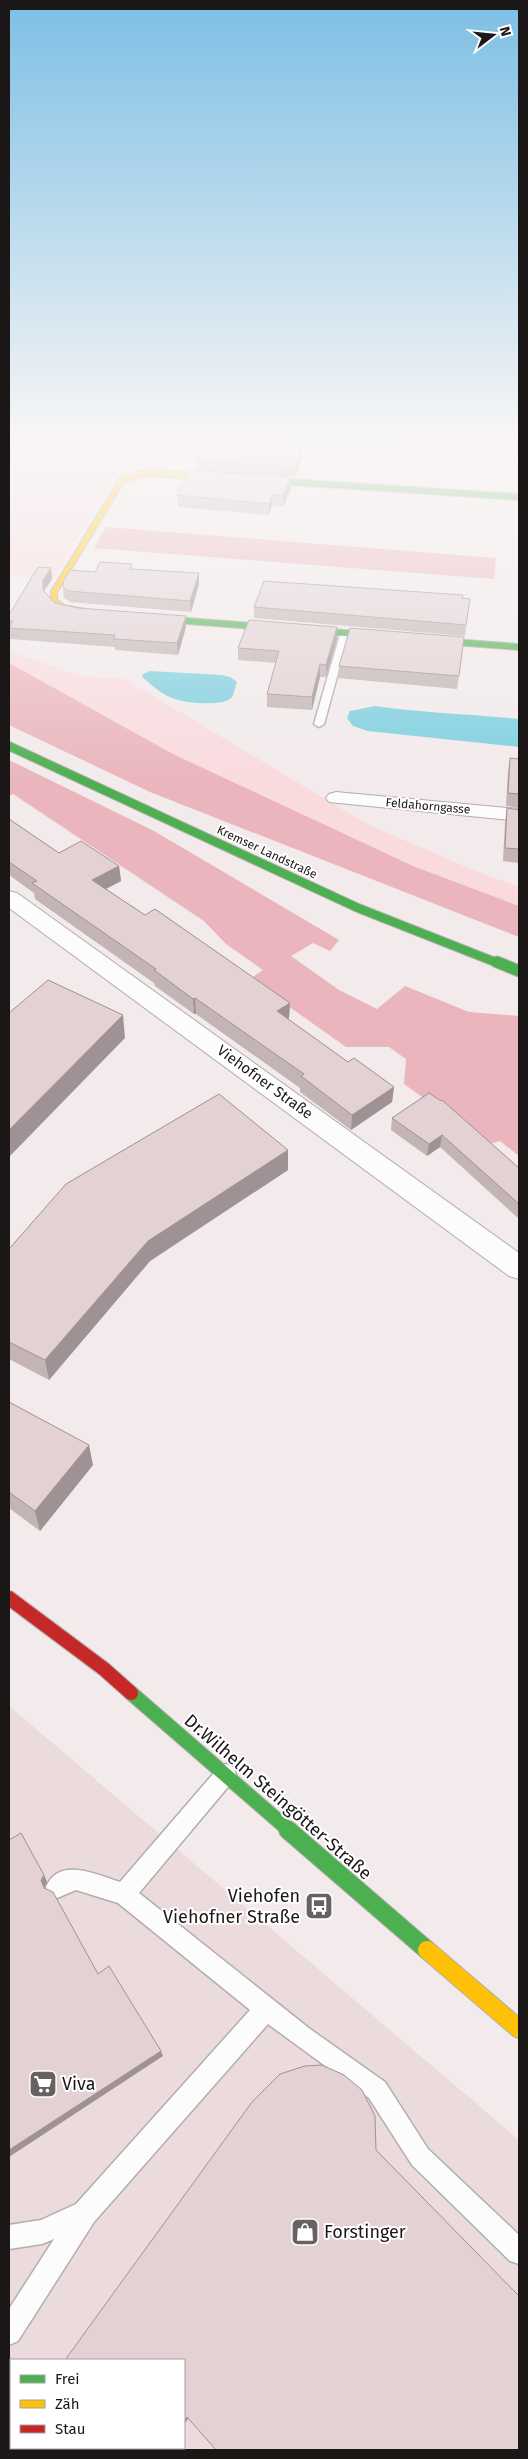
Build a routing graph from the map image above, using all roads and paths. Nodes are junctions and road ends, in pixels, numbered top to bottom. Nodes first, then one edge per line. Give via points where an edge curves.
1 (77, 555) edge
2 (99, 614) edge
3 (138, 617) edge
4 (344, 633) junction
5 (393, 637) edge
6 (413, 639) edge
7 (519, 647) edge
8 (319, 724) dead end
9 (9, 746) edge
10 (336, 798) dead end
11 (519, 815) edge
12 (9, 898) edge
13 (519, 971) edge
14 (519, 1268) edge
15 (9, 1598) edge
16 (226, 1774) junction
17 (58, 1887) dead end
18 (124, 1894) junction
19 (267, 2008) junction
20 (519, 2030) edge
21 (86, 2213) junction
22 (9, 2237) edge
23 (519, 2252) edge
24 (9, 2332) edge

1 - 2 street via 54,592 54,601 63,608
3 - 4 street
4 - 5 street
4 - 8 lane
6 - 7 street
9 - 13 street, Kremser Landstraße via 358,908
10 - 11 street, Feldahorngasse
12 - 14 street, Viehofner Straße
15 - 16 street, Dr.Wilhelm Steingötter-Straße via 104,1669
16 - 18 lane
16 - 20 street, Dr.Wilhelm Steingötter-Straße
17 - 18 lane via 65,1881 76,1879
18 - 19 lane
19 - 21 lane
19 - 23 lane via 377,2090 420,2157
21 - 22 lane via 42,2232
21 - 24 lane

